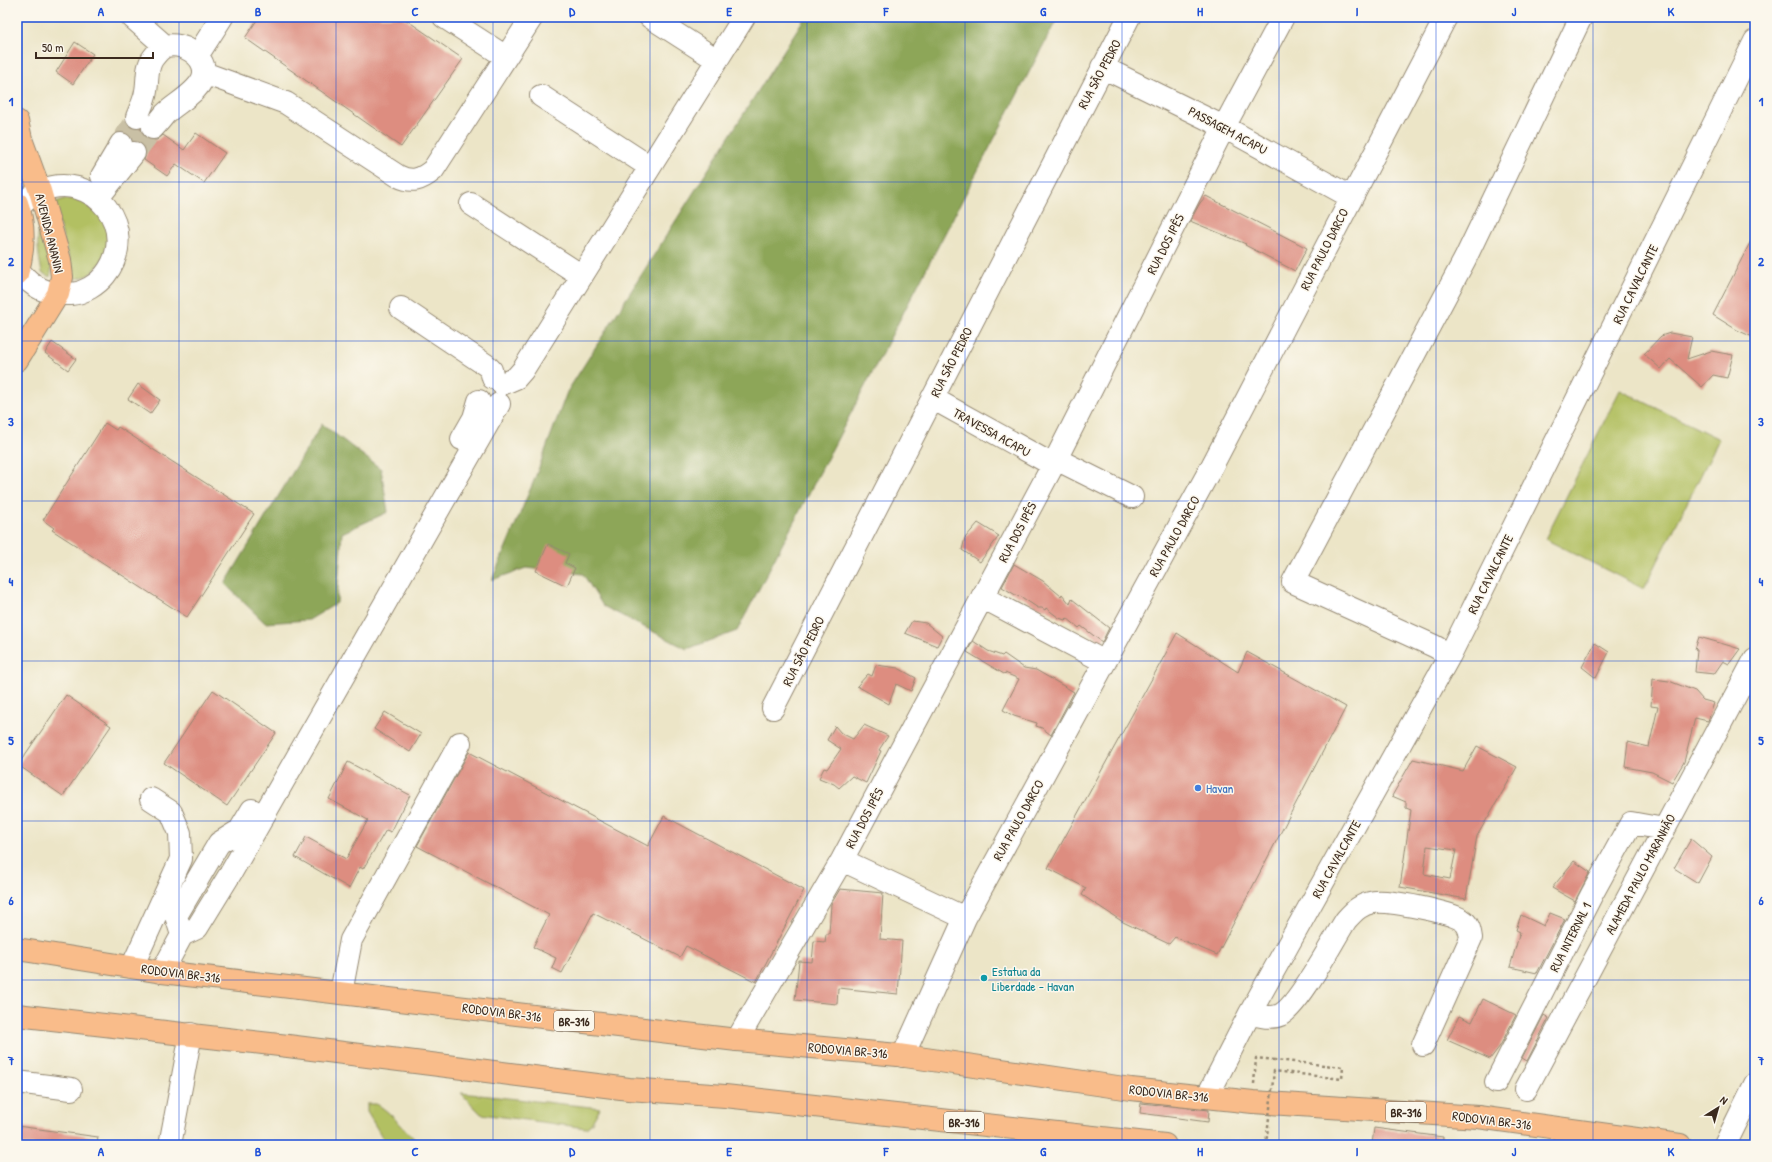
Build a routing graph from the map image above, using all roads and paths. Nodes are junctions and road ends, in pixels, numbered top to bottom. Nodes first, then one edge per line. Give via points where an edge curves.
1 (132, 17) edge
2 (222, 17) edge
3 (444, 17) edge
4 (532, 17) edge
5 (650, 17) edge
6 (744, 17) edge
7 (1129, 17) edge
8 (1283, 17) edge
9 (1446, 17) edge
10 (1581, 17) edge
11 (1755, 41) edge
12 (165, 46) junction
13 (506, 57) junction
14 (717, 60) junction
15 (201, 64) junction
16 (1102, 67) junction
17 (541, 96) dead end
18 (17, 121) edge
19 (1224, 126) junction
20 (128, 149) tunnel mouth
21 (650, 167) junction
22 (40, 191) junction
23 (94, 196) junction
24 (1351, 197) junction
25 (471, 204) dead end
26 (18, 205) edge
27 (18, 272) edge
28 (582, 276) junction
29 (58, 294) junction
30 (401, 308) dead end
31 (17, 360) edge
32 (493, 392) junction
33 (932, 398) junction
34 (1054, 462) junction
35 (1132, 497) dead end
36 (982, 597) junction
37 (1450, 655) junction
38 (1755, 659) edge
39 (1105, 662) junction
40 (773, 708) dead end
41 (460, 743) dead end
42 (151, 799) dead end
43 (1664, 830) junction
44 (246, 833) junction
45 (842, 860) junction
46 (192, 888) junction
47 (214, 901) junction
48 (965, 918) junction
49 (182, 935) junction
50 (17, 949) edge
51 (132, 967) junction
52 (162, 972) junction
53 (341, 993) junction
54 (1250, 1013) junction
55 (17, 1015) edge
56 (191, 1034) junction
57 (737, 1040) junction
58 (1423, 1045) dead end
59 (904, 1056) junction
60 (17, 1082) edge
61 (1496, 1082) dead end
62 (1755, 1084) edge
63 (71, 1089) dead end
64 (1526, 1089) dead end
65 (1207, 1097) junction
66 (1253, 1102) junction
67 (170, 1145) edge
68 (1165, 1145) edge
69 (1266, 1145) edge
70 (1680, 1145) edge
71 (1725, 1145) edge

1 - 12 street
2 - 15 street
3 - 13 street
4 - 13 street
5 - 14 street
6 - 14 street
7 - 16 street, RUA SÃO PEDRO
8 - 19 street, RUA DOS IPÊS
9 - 24 street, RUA PAULO DARCO
10 - 37 street via 1465,260 1293,582
11 - 37 street, RUA CAVALCANTE
12 - 15 street via 186,47
12 - 15 street via 152,59 147,77 145,123 165,114 196,90
13 - 15 street via 433,170 414,181 398,176 286,103
14 - 21 street
16 - 19 street, PASSAGEM ACAPU
16 - 33 street, RUA SÃO PEDRO
17 - 21 street
18 - 22 main road, AVENIDA ANANIN
19 - 24 street, PASSAGEM ACAPU
19 - 34 street, RUA DOS IPÊS
20 - 23 street
21 - 28 street
22 - 23 street via 57,186 74,186
22 - 26 street
22 - 29 main road, AVENIDA ANANIN via 60,260 62,277
23 - 29 street via 109,210 115,224 118,239 116,254 101,280 88,289 74,294
24 - 39 street, RUA PAULO DARCO via 1212,468
25 - 28 street
26 - 27 main road, AVENIDA ANANIN via 23,232
27 - 29 street via 42,290
28 - 32 street via 523,370 516,378
29 - 31 main road, AVENIDA ANANIN
30 - 32 street via 486,365 491,370
32 - 44 street
33 - 34 street, TRAVESSA ACAPU
33 - 40 street, RUA SÃO PEDRO
34 - 35 street, TRAVESSA ACAPU
34 - 36 street, RUA DOS IPÊS
36 - 39 street
36 - 45 street, RUA DOS IPÊS
37 - 54 street, RUA CAVALCANTE
38 - 43 street, ALAMEDA PAULO MARANHÃO
39 - 48 street, RUA PAULO DARCO
41 - 53 street via 351,940
42 - 51 street via 171,812 180,833 181,859
43 - 61 street, RUA INTERNAL 1 via 1631,823
43 - 64 street, ALAMEDA PAULO MARANHÃO
44 - 46 street via 219,843
44 - 47 street
45 - 48 street
45 - 57 street, RUA DOS IPÊS
46 - 47 street
46 - 49 street via 176,916
47 - 49 street via 197,928
48 - 59 street, RUA PAULO DARCO
49 - 52 street
50 - 51 main road, RODOVIA BR-316 / BR-316
51 - 52 main road, RODOVIA BR-316 / BR-316
52 - 53 main road, RODOVIA BR-316 / BR-316
53 - 57 main road, RODOVIA BR-316 / BR-316
54 - 58 street via 1263,1017 1280,1015 1296,1002 1342,926 1357,908 1375,902 1401,905 1446,914 1462,920 1470,929 1471,938
54 - 65 street, RUA CAVALCANTE
55 - 56 main road, BR-316
56 - 67 street
56 - 68 main road, BR-316 via 629,1089 725,1096
57 - 59 main road, RODOVIA BR-316 / BR-316
59 - 65 main road, RODOVIA BR-316 / BR-316 via 1131,1089
60 - 63 street
62 - 71 street
65 - 66 main road, RODOVIA BR-316 / BR-316
66 - 69 path, bridge via 1256,1058 1343,1067 1342,1079 1274,1071
66 - 70 main road, RODOVIA BR-316 / BR-316 via 1478,1117

